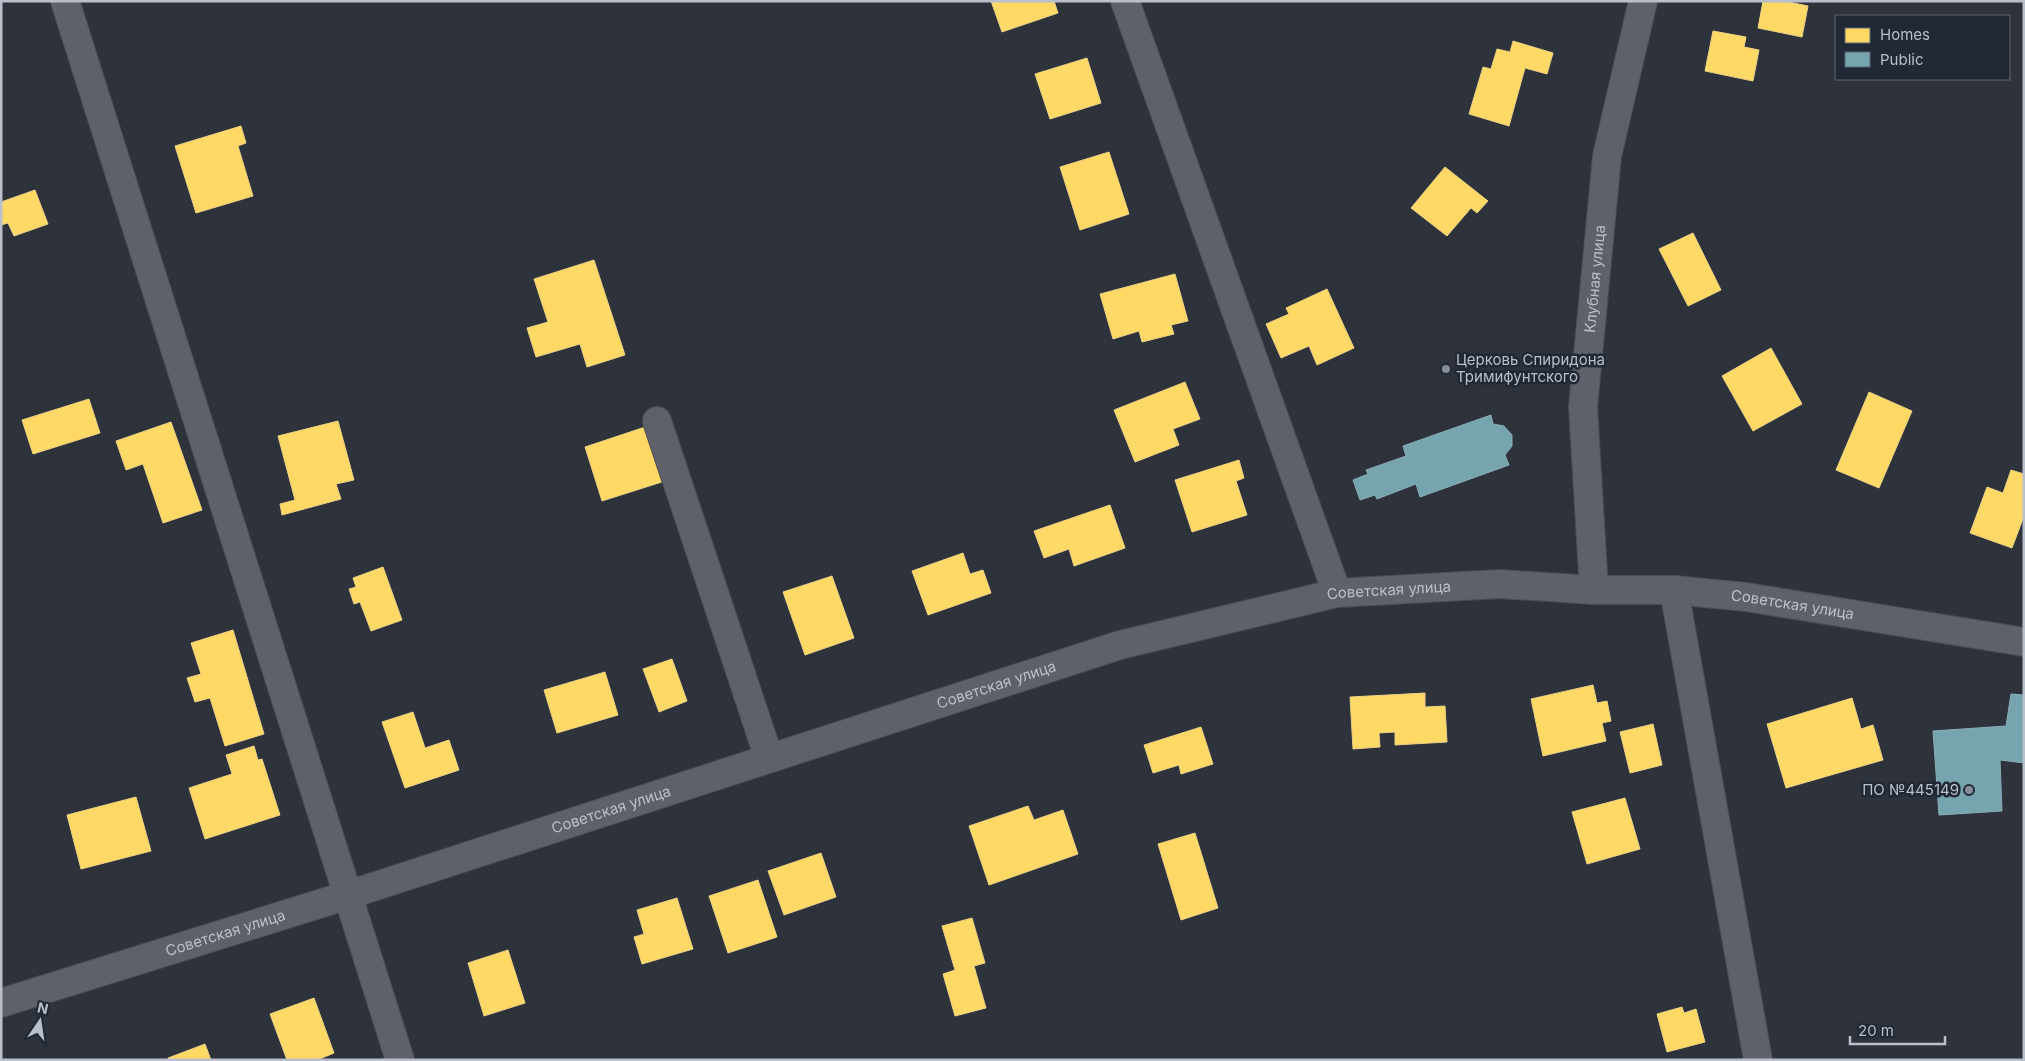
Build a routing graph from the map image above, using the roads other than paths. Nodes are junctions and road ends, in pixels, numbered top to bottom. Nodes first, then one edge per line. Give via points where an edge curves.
1 (66, 1) edge
2 (1125, 1) edge
3 (1643, 1) edge
4 (656, 421) dead end
5 (1594, 590) junction
6 (1674, 590) junction
7 (1337, 593) junction
8 (2024, 642) edge
9 (770, 758) junction
10 (348, 895) junction
11 (1, 1003) edge
12 (400, 1060) edge
13 (1758, 1060) edge

1 - 10 street
2 - 7 street
3 - 5 street, Клубная улица via 1607,156 1583,407
4 - 9 street
5 - 6 street, Советская улица
5 - 7 street, Советская улица via 1499,584
6 - 8 street, Советская улица via 1746,597
6 - 13 street
7 - 9 street, Советская улица via 1120,645
9 - 10 street, Советская улица
10 - 11 street, Советская улица
10 - 12 street

